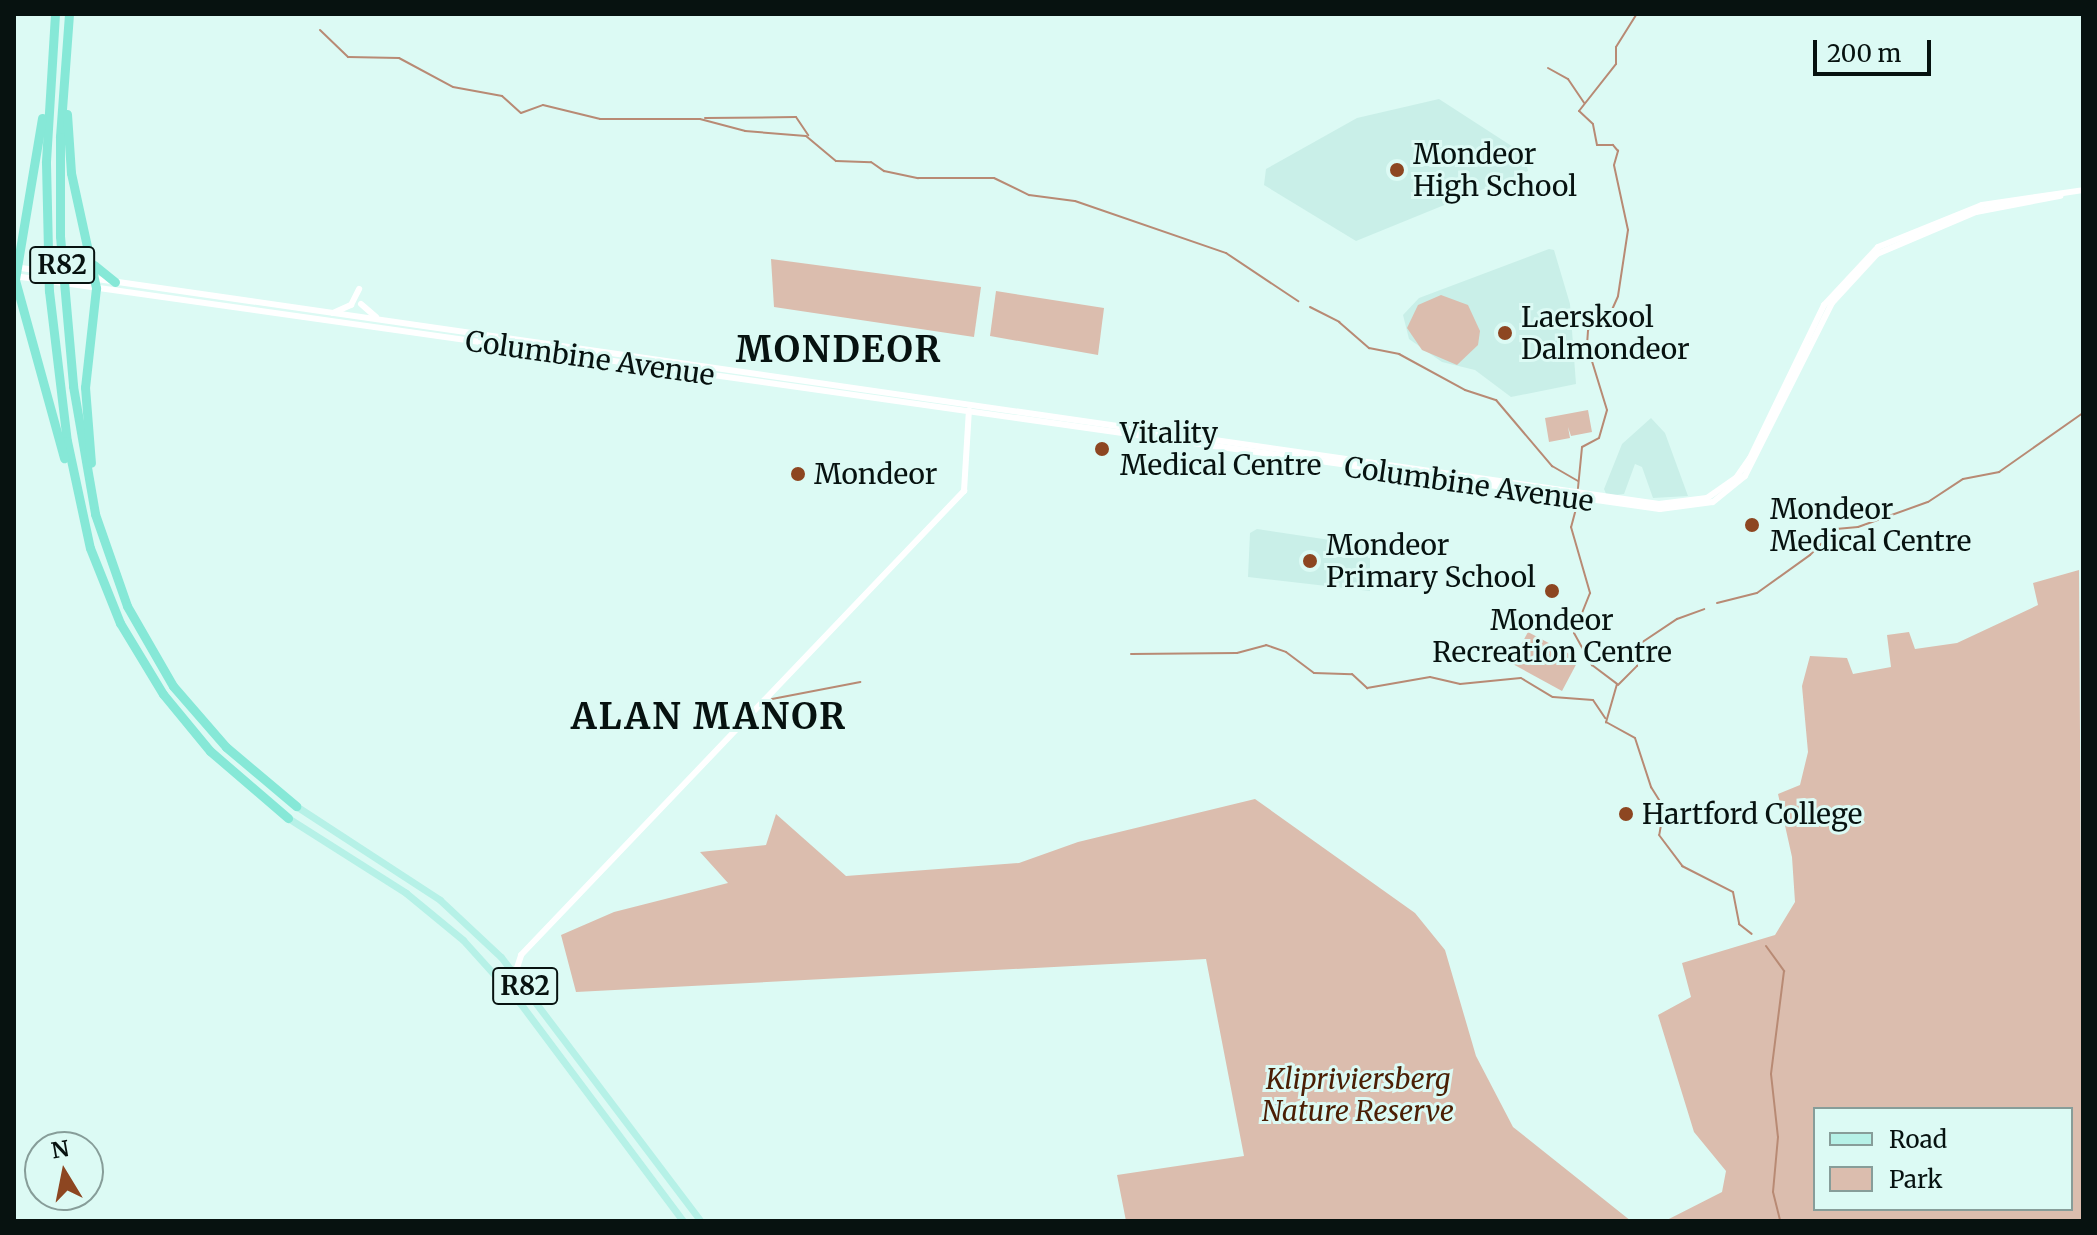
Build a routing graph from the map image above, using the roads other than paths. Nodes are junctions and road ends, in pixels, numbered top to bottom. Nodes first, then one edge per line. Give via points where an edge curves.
1 (55, 14) edge
2 (69, 14) edge
3 (64, 67) junction
4 (50, 72) junction
5 (2083, 190) edge
6 (21, 235) junction
7 (14, 244) edge
8 (92, 262) junction
9 (14, 267) edge
10 (14, 276) edge
11 (79, 281) junction
12 (115, 282) junction
13 (96, 284) junction
14 (359, 289) dead end
15 (361, 304) dead end
16 (330, 313) junction
17 (386, 321) junction
18 (611, 358) junction
19 (970, 409) junction
20 (76, 495) junction
21 (95, 514) junction
22 (296, 806) joint
23 (288, 818) joint
24 (521, 955) junction
25 (501, 957) junction
26 (515, 974) junction
27 (683, 1221) edge
28 (701, 1221) edge

1 - 4 highway, R82
2 - 3 highway, R82
3 - 8 highway via 71,173
3 - 21 highway, R82 via 64,301
4 - 6 highway
4 - 20 highway, R82 via 48,279
5 - 19 main road, Columbine Avenue via 1991,205 1873,258 1832,303 1749,470 1713,502 1656,510
6 - 7 highway
6 - 9 highway
8 - 12 highway
8 - 13 highway
9 - 10 highway
9 - 11 main road, Columbine Avenue
10 - 11 main road, Columbine Avenue
10 - 20 highway
11 - 13 main road, Columbine Avenue
12 - 13 main road, Columbine Avenue
12 - 16 main road, Columbine Avenue
13 - 18 main road, Columbine Avenue
13 - 21 highway via 85,387
14 - 16 main road via 348,307
15 - 17 main road
16 - 17 main road, Columbine Avenue
17 - 18 main road, Columbine Avenue
18 - 19 main road, Columbine Avenue
19 - 24 main road via 967,487
20 - 23 highway, R82 via 106,592 146,670 210,751
21 - 22 highway, R82 via 127,606 173,686 226,747
22 - 25 main road, R82 via 440,900
23 - 27 main road, R82 via 406,893 471,948 520,1003
24 - 25 main road
24 - 26 main road
25 - 26 main road, R82
26 - 28 main road, R82

